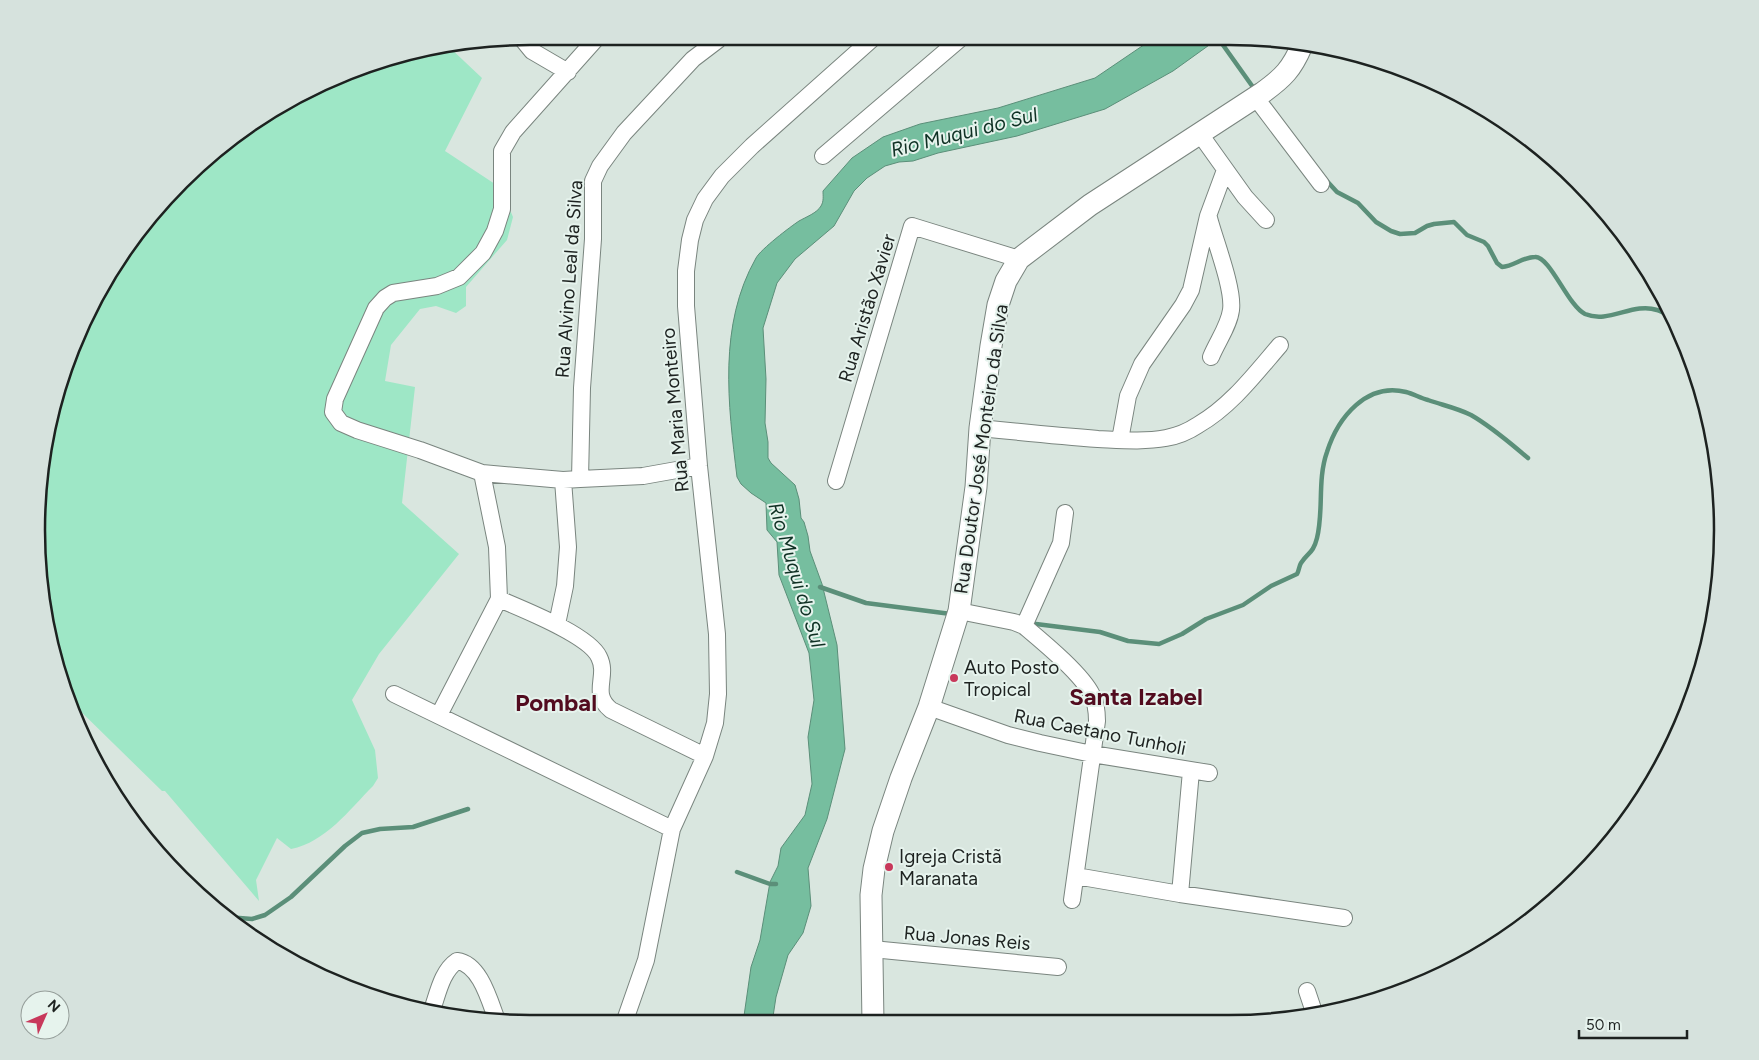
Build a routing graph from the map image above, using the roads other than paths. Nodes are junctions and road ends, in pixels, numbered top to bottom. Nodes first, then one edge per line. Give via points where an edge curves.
1 (527, 45) edge
2 (591, 45) edge
3 (711, 45) edge
4 (865, 45) edge
5 (952, 45) edge
6 (1300, 50) edge
7 (568, 72) junction
8 (1256, 98) junction
9 (1200, 134) junction
10 (823, 156) dead end
11 (1224, 170) junction
12 (1320, 184) dead end
13 (1208, 216) junction
14 (1266, 220) dead end
15 (1019, 259) junction
16 (1280, 346) dead end
17 (1210, 357) dead end
18 (980, 428) junction
19 (1120, 440) junction
20 (699, 466) junction
21 (482, 473) junction
22 (580, 479) junction
23 (563, 480) junction
24 (836, 481) dead end
25 (1064, 513) dead end
26 (499, 599) junction
27 (959, 611) junction
28 (557, 624) junction
29 (1024, 626) junction
30 (394, 694) dead end
31 (929, 707) junction
32 (439, 715) junction
33 (1092, 754) junction
34 (705, 756) junction
35 (1191, 771) junction
36 (1209, 773) dead end
37 (671, 836) junction
38 (1076, 876) junction
39 (1180, 894) junction
40 (1072, 900) dead end
41 (1344, 918) dead end
42 (872, 949) junction
43 (1058, 966) dead end
44 (1307, 991) dead end
45 (434, 1006) edge
46 (1313, 1008) edge
47 (494, 1014) edge
48 (627, 1015) edge
49 (873, 1015) edge

1 - 7 street
2 - 7 street
3 - 22 street, Rua Alvino Leal da Silva via 693,59 624,133 600,166 594,181
4 - 20 street, Rua Maria Monteiro via 722,176 695,220 686,271 686,306
5 - 10 street
6 - 8 main road, Rua Doutor José Monteiro da Silva via 1283,78
7 - 21 street via 513,132 502,151 502,208 483,253 459,277 437,286 393,293 385,298 376,308 335,399 333,412 341,423
8 - 9 main road, Rua Doutor José Monteiro da Silva
8 - 12 street
9 - 11 street
9 - 15 main road, Rua Doutor José Monteiro da Silva via 1090,205
11 - 13 street
11 - 14 street
13 - 17 street via 1228,283 1231,308
13 - 19 street via 1191,290 1142,364 1128,396
15 - 18 main road, Rua Doutor José Monteiro da Silva via 1006,281 998,305
15 - 24 street, Rua Aristão Xavier via 912,226
16 - 19 street via 1237,393 1199,425 1167,438
18 - 19 street
18 - 27 main road, Rua Doutor José Monteiro da Silva via 976,487
20 - 22 street via 643,476
20 - 34 street, Rua Maria Monteiro via 716,634 718,694 715,723
21 - 23 street
21 - 26 street via 497,547
22 - 23 street
23 - 28 street via 568,547 565,586
25 - 29 street via 1062,543
26 - 28 street
26 - 32 street
27 - 29 street
27 - 31 main road, Rua Doutor José Monteiro da Silva
28 - 34 street via 596,650 602,668 600,696 604,704
29 - 33 street via 1082,680 1092,694 1097,721
30 - 32 street
31 - 33 street, Rua Caetano Tunholi via 1008,735
31 - 42 main road, Rua Doutor José Monteiro da Silva via 883,831 874,869
32 - 37 street
33 - 35 street, Rua Caetano Tunholi
33 - 38 street
34 - 37 street, Rua Maria Monteiro
35 - 36 street, Rua Caetano Tunholi
35 - 39 street
37 - 48 street, Rua Maria Monteiro via 646,960
38 - 39 street
38 - 40 street
39 - 41 street
42 - 43 street, Rua Jonas Reis
42 - 49 main road, Rua Doutor José Monteiro da Silva
44 - 46 street
45 - 47 street via 451,965 457,961 465,962 474,968

